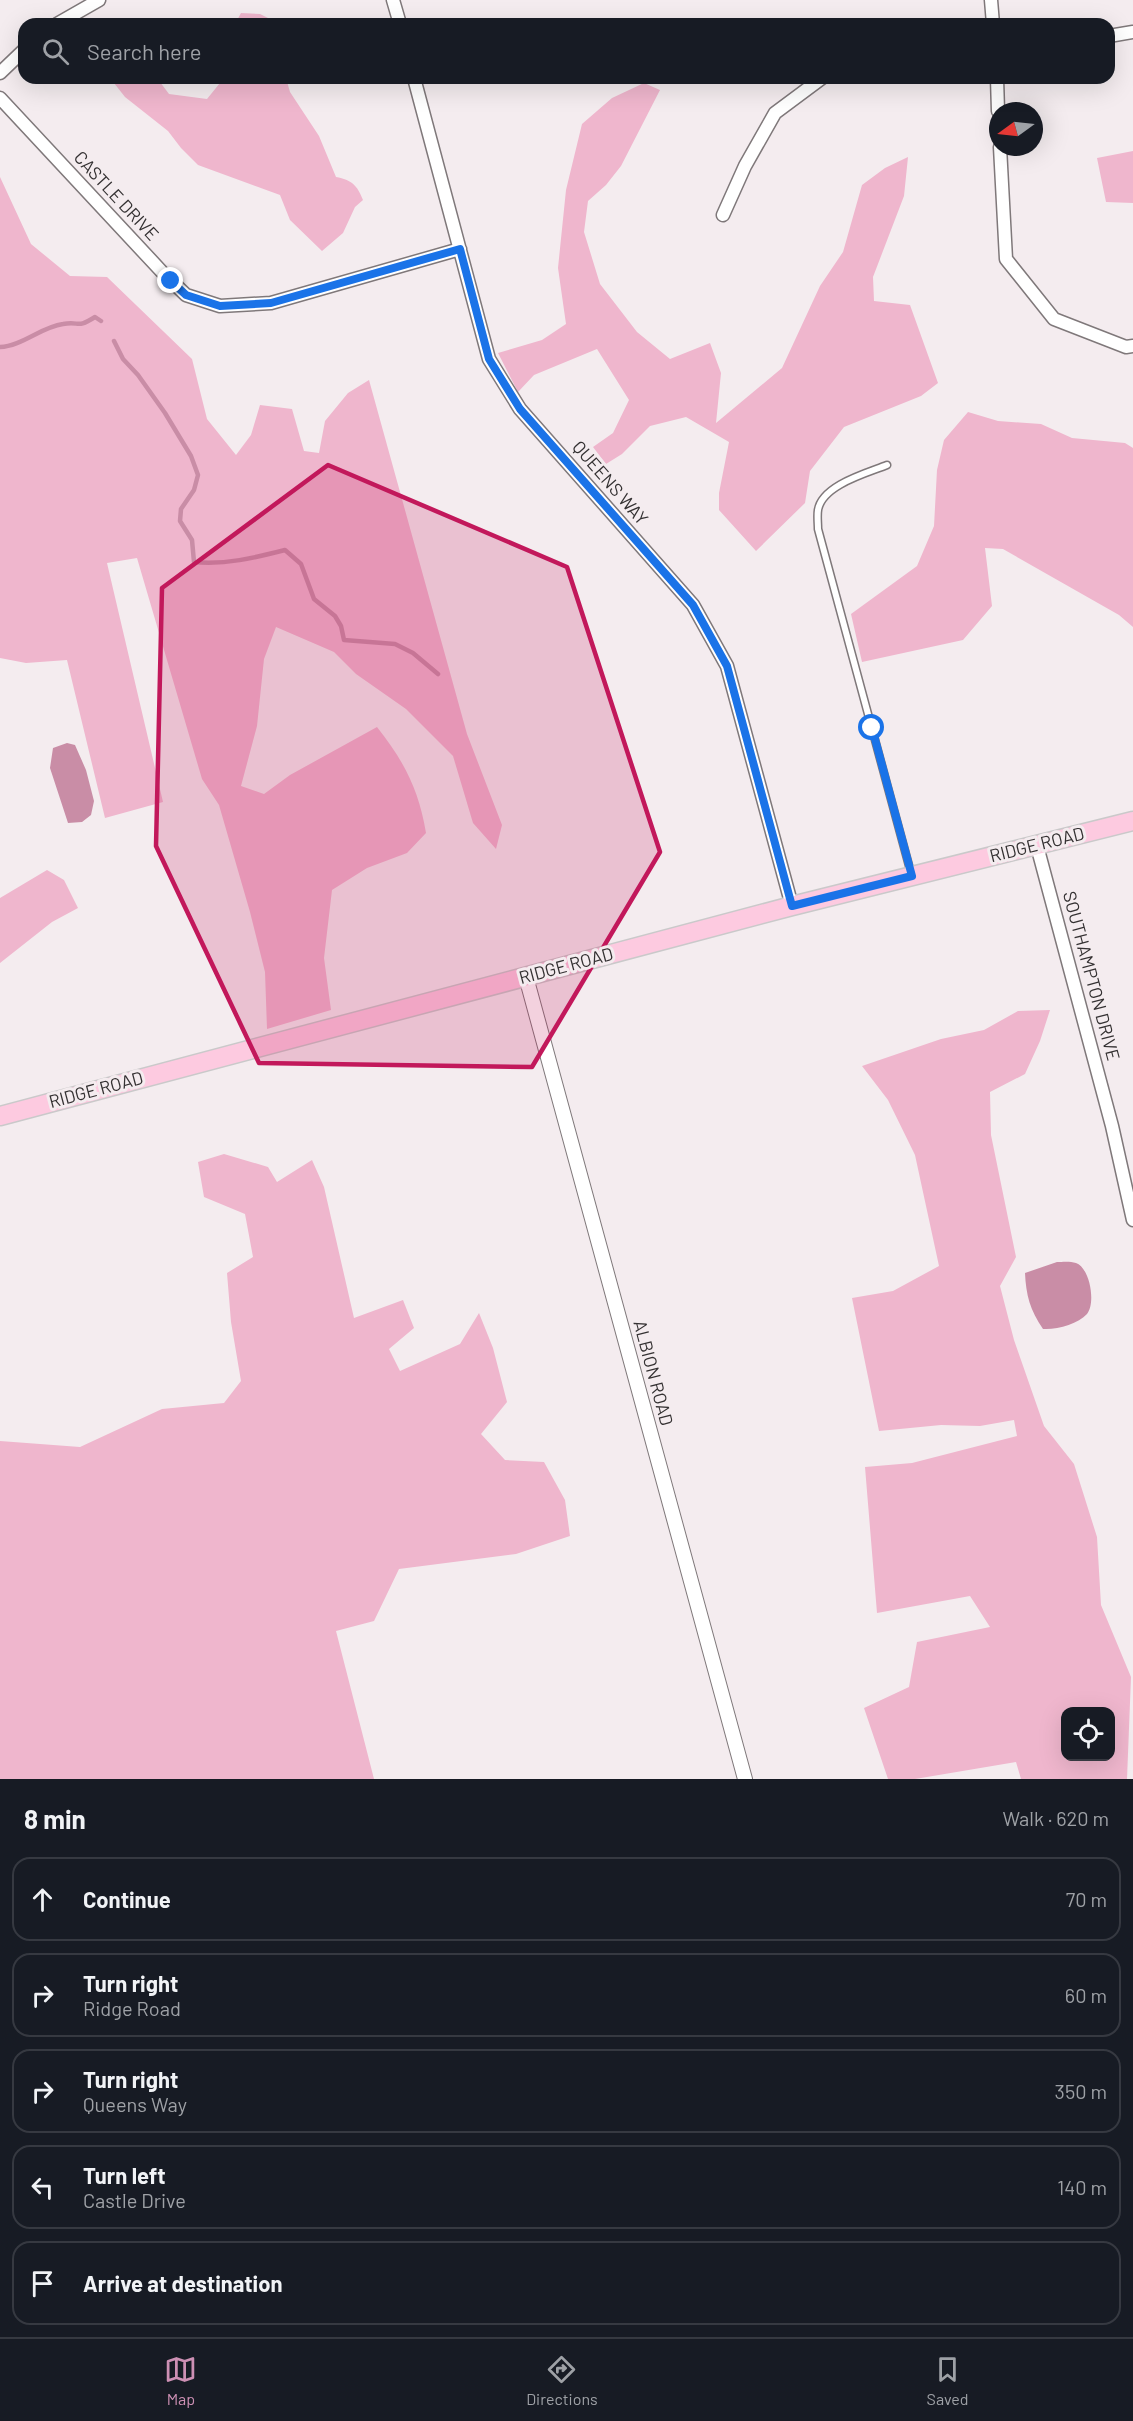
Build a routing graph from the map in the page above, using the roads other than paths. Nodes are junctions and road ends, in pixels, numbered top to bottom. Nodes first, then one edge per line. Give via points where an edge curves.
1 (99, 0) edge
2 (393, 0) edge
3 (991, 0) edge
4 (68, 18) edge
5 (398, 18) edge
6 (992, 18) edge
7 (1133, 32) edge
8 (1115, 35) edge
9 (18, 56) edge
10 (0, 73) edge
11 (416, 84) edge
12 (814, 84) edge
13 (997, 84) edge
14 (0, 98) edge
15 (998, 102) edge
16 (1000, 156) edge
17 (723, 215) dead end
18 (460, 249) junction
19 (1133, 346) edge
20 (887, 465) dead end
21 (1133, 821) edge
22 (1037, 846) junction
23 (912, 876) junction
24 (792, 906) junction
25 (526, 977) junction
26 (0, 1116) edge
27 (1133, 1220) edge
28 (745, 1779) edge

1 - 4 street
2 - 5 street
3 - 6 street
7 - 8 street
9 - 10 street
11 - 18 street, QUEENS WAY
12 - 17 street via 775,113
13 - 15 street
14 - 18 street, CASTLE DRIVE via 163,273 186,295 208,303 271,303
16 - 19 street via 1006,258 1054,319 1126,347
18 - 24 street, QUEENS WAY via 489,359 520,409 693,605 727,666
20 - 23 lane via 825,496 818,509 818,530
21 - 22 main road, RIDGE ROAD
22 - 23 main road, RIDGE ROAD
22 - 27 street, SOUTHAMPTON DRIVE via 1112,1126
23 - 24 main road, RIDGE ROAD
24 - 25 main road, RIDGE ROAD
25 - 26 main road, RIDGE ROAD
25 - 28 street, ALBION ROAD

